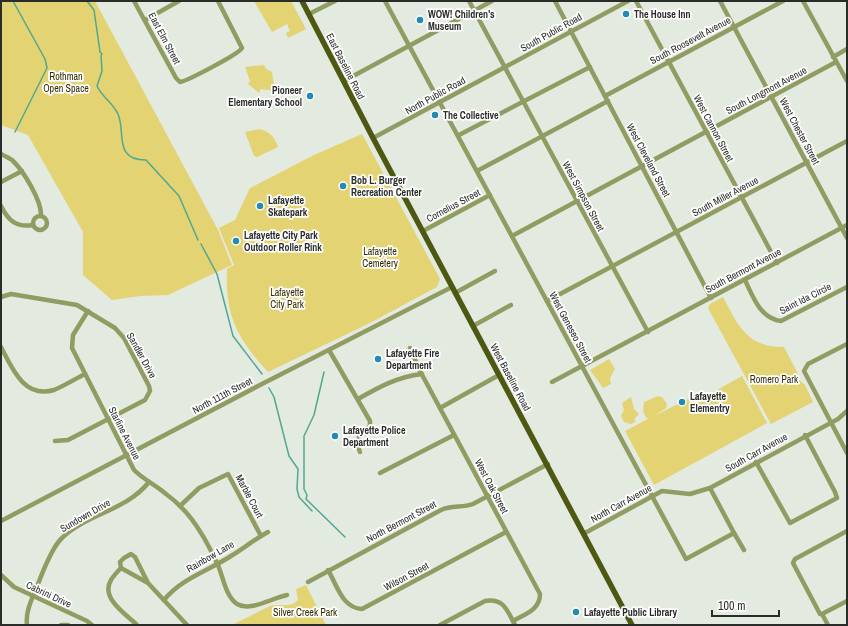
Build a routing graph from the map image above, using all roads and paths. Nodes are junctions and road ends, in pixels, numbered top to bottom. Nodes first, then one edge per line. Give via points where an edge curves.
1 (134, 1) edge
2 (179, 1) edge
3 (218, 1) edge
4 (302, 1) edge
5 (335, 1) edge
6 (385, 1) edge
7 (469, 1) edge
8 (492, 1) edge
9 (555, 1) edge
10 (628, 1) edge
11 (636, 1) edge
12 (720, 1) edge
13 (783, 1) edge
14 (803, 1) edge
15 (474, 11) junction
16 (309, 14) junction
17 (145, 20) junction
18 (734, 27) junction
19 (571, 31) junction
20 (409, 45) junction
21 (847, 49) edge
22 (833, 56) junction
23 (669, 62) junction
24 (836, 62) junction
25 (590, 67) junction
26 (505, 68) junction
27 (344, 81) junction
28 (847, 81) edge
29 (772, 97) junction
30 (607, 99) junction
31 (439, 102) junction
32 (524, 102) junction
33 (707, 132) junction
34 (459, 135) junction
35 (543, 136) junction
36 (373, 138) junction
37 (847, 141) edge
38 (1, 154) edge
39 (806, 162) junction
40 (642, 167) junction
41 (22, 171) junction
42 (478, 171) junction
43 (1, 182) edge
44 (490, 195) junction
45 (741, 197) junction
46 (577, 202) junction
47 (1, 206) edge
48 (41, 216) junction
49 (847, 225) edge
50 (33, 226) junction
51 (841, 228) junction
52 (423, 231) junction
53 (676, 232) junction
54 (512, 236) junction
55 (847, 238) edge
56 (777, 263) junction
57 (612, 266) junction
58 (495, 271) dead end
59 (745, 280) junction
60 (847, 287) edge
61 (454, 290) junction
62 (1, 297) edge
63 (711, 298) junction
64 (547, 301) junction
65 (511, 305) dead end
66 (88, 311) junction
67 (473, 326) junction
68 (648, 332) junction
69 (847, 344) edge
70 (1, 347) edge
71 (410, 348) dead end
72 (329, 350) junction
73 (582, 366) junction
74 (85, 374) junction
75 (422, 374) junction
76 (499, 375) junction
77 (552, 382) dead end
78 (358, 399) junction
79 (440, 408) junction
80 (847, 411) edge
81 (108, 419) junction
82 (830, 422) junction
83 (454, 435) junction
84 (805, 435) junction
85 (55, 441) dead end
86 (360, 452) dead end
87 (847, 453) edge
88 (126, 455) junction
89 (756, 462) junction
90 (548, 464) junction
91 (380, 473) dead end
92 (149, 482) junction
93 (710, 488) junction
94 (690, 494) joint
95 (652, 496) junction
96 (488, 497) junction
97 (180, 506) junction
98 (1, 521) edge
99 (847, 531) edge
100 (268, 532) dead end
101 (506, 532) junction
102 (585, 533) junction
103 (734, 533) junction
104 (261, 536) junction
105 (744, 550) dead end
106 (218, 563) junction
107 (122, 568) junction
108 (328, 570) junction
109 (1, 575) edge
110 (308, 582) dead end
111 (148, 584) junction
112 (287, 595) dead end
113 (33, 597) junction
114 (164, 600) junction
115 (847, 601) edge
116 (822, 614) junction
117 (514, 623) edge
118 (27, 625) edge
119 (61, 625) edge
120 (68, 625) edge
121 (92, 625) edge
122 (137, 625) edge
123 (187, 625) edge
124 (440, 625) edge
125 (632, 625) edge
126 (828, 625) edge

1 - 17 street, East Elm Street
2 - 17 street
3 - 17 street, East Elm Street via 242,48 240,52 180,82
4 - 16 main road, East Baseline Road
5 - 16 street
6 - 20 street, West Geneseo Street
7 - 15 street, West Simpson Street
8 - 15 street
9 - 19 street, West Cleveland Street
10 - 19 street, South Public Road
11 - 23 street, West Cannon Street
12 - 18 street, West Chester Street
13 - 18 street, South Roosevelt Avenue
14 - 22 street
15 - 20 street
15 - 26 street, West Simpson Street
16 - 27 main road, East Baseline Road
18 - 23 street, South Roosevelt Avenue
18 - 29 street, West Chester Street
19 - 25 street, West Cleveland Street
19 - 26 street, South Public Road
20 - 27 street
20 - 31 street, West Geneseo Street
21 - 22 street
22 - 24 street
23 - 30 street, South Roosevelt Avenue
23 - 33 street, West Cannon Street
24 - 28 street
24 - 29 street, South Longmont Avenue
25 - 30 street, West Cleveland Street
25 - 32 street
26 - 31 street, North Public Road
26 - 32 street, West Simpson Street
27 - 36 main road, East Baseline Road
29 - 33 street, South Longmont Avenue
29 - 39 street, West Chester Street
30 - 35 street, South Roosevelt Avenue
30 - 40 street, West Cleveland Street
31 - 34 street, West Geneseo Street
31 - 36 street, North Public Road
32 - 34 street
32 - 35 street, West Simpson Street
33 - 40 street, South Longmont Avenue
33 - 45 street, West Cannon Street
34 - 42 street, West Geneseo Street
35 - 42 street, South Roosevelt Avenue
35 - 46 street, West Simpson Street
36 - 52 main road, West Baseline Road
37 - 39 street, South Miller Avenue
38 - 41 street via 12,160
39 - 45 street, South Miller Avenue
39 - 51 street, West Chester Street
40 - 46 street, South Longmont Avenue
40 - 53 street, West Cleveland Street
41 - 43 street
41 - 48 street via 38,201
42 - 44 street, West Geneseo Street
44 - 52 street, Cornelius Street
44 - 54 street, West Geneseo Street
45 - 53 street, South Miller Avenue
45 - 56 street, West Cannon Street
46 - 54 street, South Longmont Avenue
46 - 57 street, West Simpson Street
47 - 50 street via 11,221 20,226
48 - 50 street via 34,218
48 - 50 street via 47,219 45,229 38,230
49 - 51 street, South Bermont Avenue
51 - 55 street
51 - 56 street, South Bermont Avenue
52 - 61 main road, West Baseline Road
53 - 57 street, South Miller Avenue
53 - 63 street, West Cleveland Street
54 - 64 street, West Geneseo Street
56 - 59 street, South Bermont Avenue
57 - 64 street, South Miller Avenue
57 - 68 street, West Simpson Street
58 - 61 street, North 111th Street
59 - 60 street, Saint Ida Circle via 760,310 766,316 781,321
59 - 63 street, South Bermont Avenue
61 - 67 main road, West Baseline Road
61 - 72 street, North 111th Street
62 - 66 street, Sandler Drive via 11,294 77,305
63 - 68 street, South Bermont Avenue
64 - 73 street, West Geneseo Street
65 - 67 street
66 - 74 street, Starline Avenue via 71,341
66 - 81 street, Sandler Drive via 119,332 150,391 145,400
67 - 76 main road, West Baseline Road
68 - 73 street, South Bermont Avenue
69 - 82 street via 805,367 805,375
70 - 74 street via 18,378 30,388 40,391 56,389
71 - 75 street, West Oak Street
72 - 78 street
72 - 88 street, North 111th Street
73 - 77 street, South Bermont Avenue
73 - 95 street, West Geneseo Street
74 - 81 street, Starline Avenue
75 - 78 street via 389,382
75 - 79 street, West Oak Street
76 - 79 street
76 - 90 main road, West Baseline Road
78 - 86 street via 370,421 370,426 359,436
79 - 83 street, West Oak Street
80 - 82 street, South Carr Avenue
81 - 85 street via 68,440
81 - 88 street, Starline Avenue
82 - 84 street, South Carr Avenue
82 - 87 street
83 - 91 street
83 - 96 street, West Oak Street
84 - 89 street, South Carr Avenue
84 - 89 street via 837,498 790,523
88 - 92 street, Starline Avenue via 134,470
88 - 98 street, North 111th Street
89 - 93 street, South Carr Avenue
90 - 96 street, North Bermont Street
90 - 102 main road, West Baseline Road
92 - 97 street, Starline Avenue
92 - 113 street, Sundown Drive via 130,500 70,531 60,539
93 - 94 street, South Carr Avenue
93 - 103 street
94 - 95 street, North Carr Avenue via 662,491
95 - 102 street, North Carr Avenue
95 - 103 street, West Geneseo Street via 686,559
96 - 101 street, West Oak Street
96 - 108 street, North Bermont Street via 466,506 450,506 441,510
97 - 104 street, Marble Court via 199,488 228,474
97 - 106 street, Starline Avenue via 200,532
99 - 116 street via 795,559 793,563
100 - 104 street, Rainbow Lane
101 - 108 street, Wilson Street via 362,609 355,609 346,604
101 - 117 street, West Oak Street via 540,594 536,608
102 - 125 main road, West Baseline Road
103 - 105 street
104 - 106 street, Rainbow Lane
106 - 112 street, Starline Avenue via 228,592 242,606 252,607
106 - 114 street, Rainbow Lane via 184,582
107 - 111 street
107 - 111 street via 120,562 131,554 140,563
107 - 122 street via 111,580 109,594 112,601
108 - 110 street, North Bermont Street
109 - 113 street, Cabrini Drive via 14,587
111 - 114 street
113 - 118 street, Sundown Drive via 28,608
113 - 121 street, Cabrini Drive
114 - 123 street
115 - 116 street
116 - 126 street
117 - 124 street via 503,604 493,600 485,601
119 - 120 street

